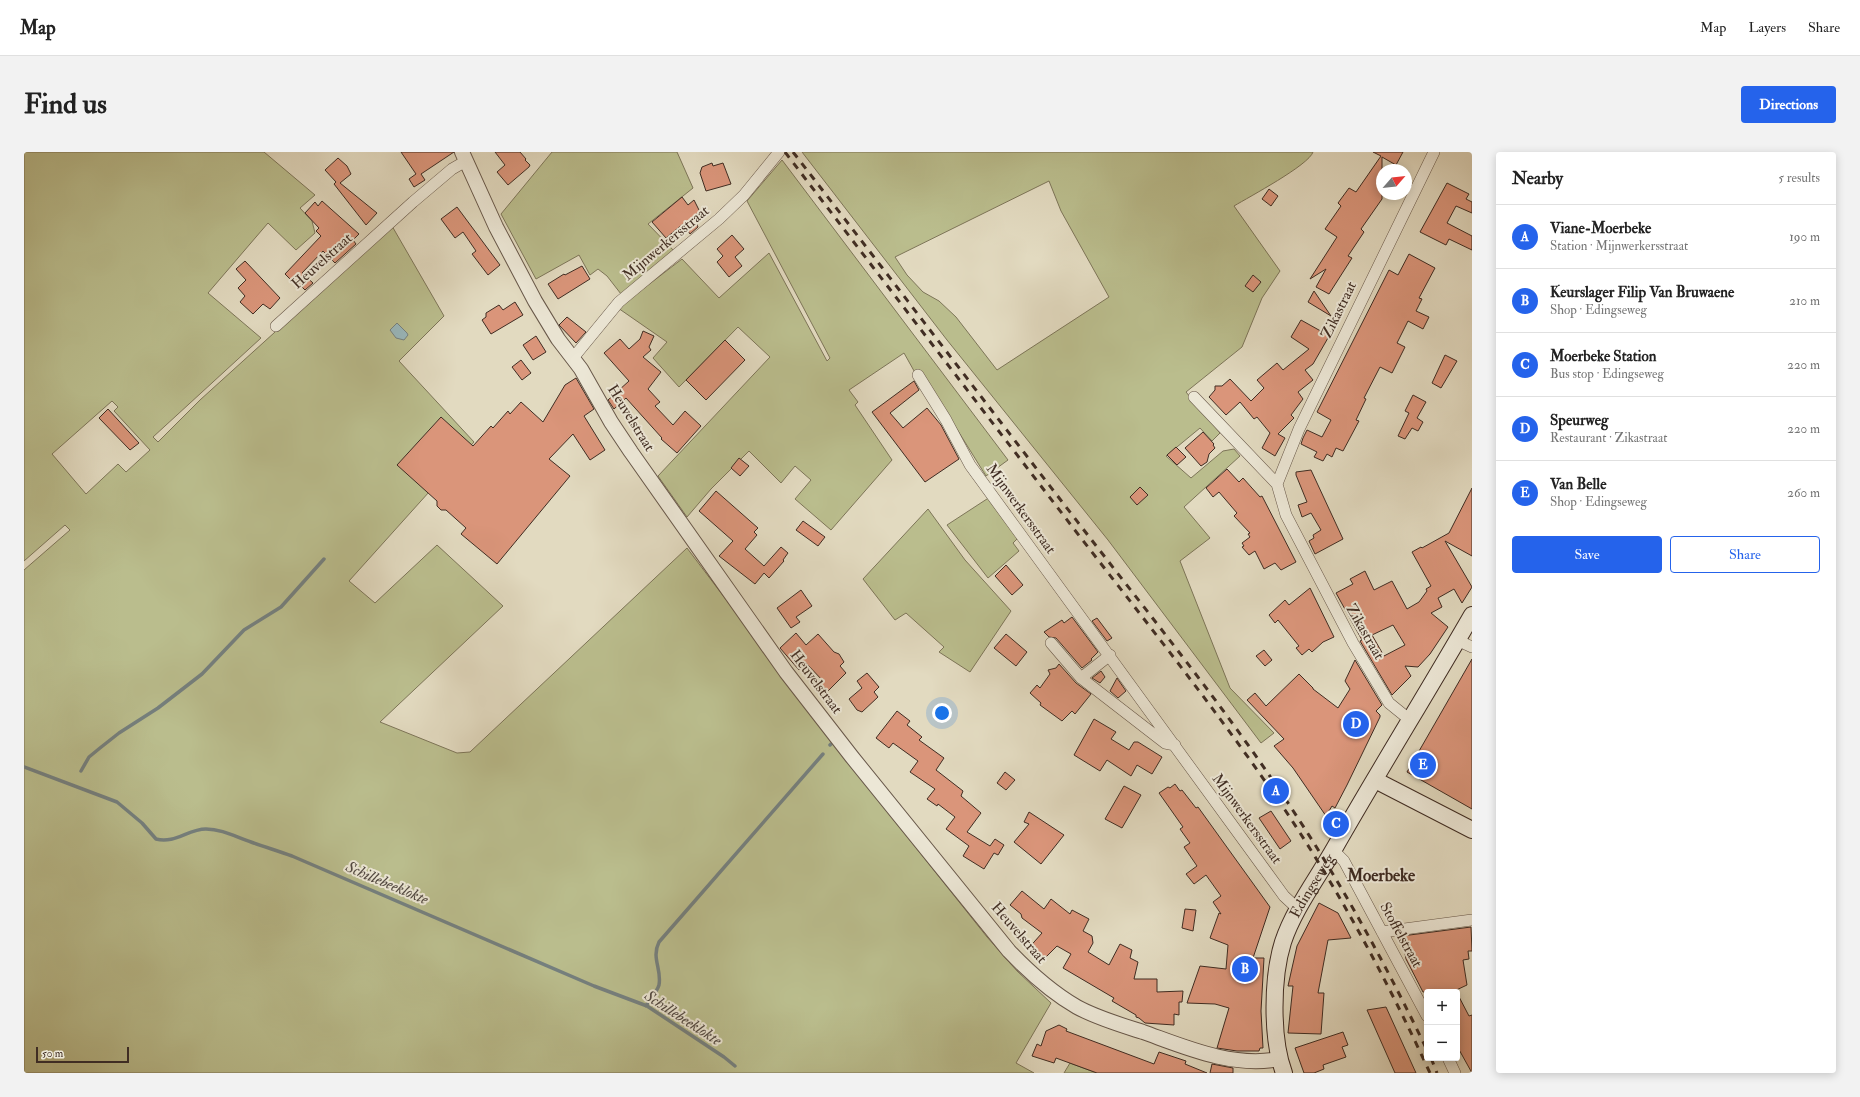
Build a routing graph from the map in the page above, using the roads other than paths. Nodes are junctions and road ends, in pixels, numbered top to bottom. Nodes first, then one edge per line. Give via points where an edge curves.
1 (779, 152) edge
2 (1434, 152) edge
3 (464, 157) edge
4 (276, 326) dead end
5 (573, 358) junction
6 (918, 375) dead end
7 (1194, 397) dead end
8 (1277, 484) junction
9 (1472, 615) edge
10 (1457, 640) junction
11 (1051, 643) dead end
12 (1472, 646) edge
13 (1110, 655) junction
14 (1081, 678) junction
15 (1410, 720) junction
16 (1174, 745) junction
17 (1375, 780) junction
18 (1472, 830) edge
19 (1334, 850) junction
20 (1298, 909) junction
21 (1472, 920) edge
22 (1382, 932) junction
23 (1424, 1010) edge
24 (1449, 1061) edge
25 (1281, 1066) edge
26 (1455, 1073) edge

1 - 5 street, Mijnwerkersstraat via 744,195 719,219 619,302
2 - 8 street, Zikastraat via 1299,429
3 - 4 street, Heuvelstraat
3 - 5 street, Heuvelstraat via 525,282 558,340
5 - 25 street, Heuvelstraat via 631,452 786,672 1005,946 1030,973 1052,992 1078,1008 1105,1020 1212,1055 1268,1061
6 - 13 street, Mijnwerkersstraat via 970,465
7 - 8 street, Zikastraat
8 - 15 street, Zikastraat via 1286,515 1349,636 1389,703
9 - 10 main road, Edingseweg
10 - 12 street
10 - 15 main road, Edingseweg
11 - 14 street, Mijnwerkersstraat
13 - 14 street
13 - 16 street, Mijnwerkersstraat
14 - 16 street, Mijnwerkersstraat via 1165,743
15 - 17 main road, Edingseweg
16 - 20 street, Mijnwerkersstraat via 1284,896
17 - 18 main road
17 - 19 main road, Edingseweg
19 - 20 main road, Edingseweg
19 - 22 street, Stoffelstraat via 1344,861
20 - 25 main road, Edingseweg via 1284,940 1278,969 1275,1031
21 - 22 street
22 - 23 street, Stoffelstraat
24 - 26 street

